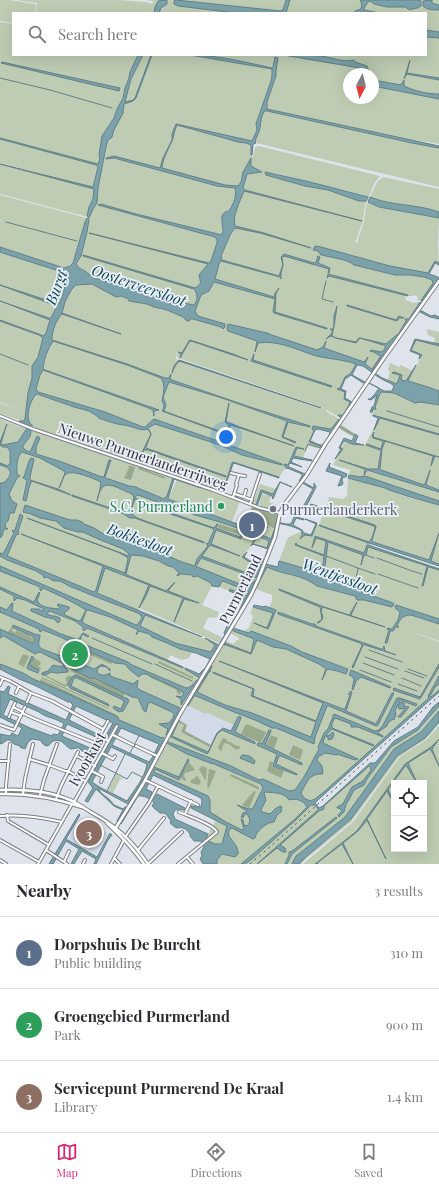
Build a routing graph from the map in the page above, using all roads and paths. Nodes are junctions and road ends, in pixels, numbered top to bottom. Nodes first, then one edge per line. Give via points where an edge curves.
1 (439, 281) edge
2 (0, 416) edge
3 (232, 473) dead end
4 (260, 474) dead end
5 (239, 476) junction
6 (244, 476) dead end
7 (246, 490) dead end
8 (234, 494) junction
9 (233, 497) junction
10 (244, 497) junction
11 (252, 500) junction
12 (250, 504) junction
13 (280, 513) junction
14 (0, 677) edge
15 (3, 678) junction
16 (0, 685) edge
17 (19, 686) junction
18 (16, 693) dead end
19 (31, 693) junction
20 (15, 702) dead end
21 (27, 702) dead end
22 (25, 706) dead end
23 (13, 707) junction
24 (11, 712) junction
25 (22, 712) junction
26 (20, 716) junction
27 (9, 717) dead end
28 (108, 721) dead end
29 (0, 725) edge
30 (117, 726) dead end
31 (103, 729) junction
32 (114, 736) junction
33 (99, 737) junction
34 (108, 741) junction
35 (95, 743) junction
36 (10, 744) dead end
37 (33, 744) dead end
38 (58, 744) dead end
39 (133, 745) dead end
40 (136, 746) dead end
41 (92, 748) dead end
42 (78, 752) dead end
43 (103, 753) junction
44 (156, 755) junction
45 (76, 756) junction
46 (115, 756) dead end
47 (29, 759) junction
48 (113, 759) junction
49 (0, 760) edge
50 (9, 761) junction
51 (111, 762) dead end
52 (49, 765) junction
53 (95, 766) junction
54 (68, 771) junction
55 (93, 772) junction
56 (105, 774) dead end
57 (103, 778) junction
58 (86, 781) junction
59 (147, 781) junction
60 (101, 782) dead end
61 (158, 786) junction
62 (0, 790) edge
63 (6, 790) junction
64 (23, 790) junction
65 (0, 794) edge
66 (6, 794) junction
67 (23, 794) junction
68 (40, 794) junction
69 (56, 797) junction
70 (191, 802) junction
71 (73, 803) junction
72 (198, 805) dead end
73 (179, 812) dead end
74 (185, 814) junction
75 (8, 815) junction
76 (0, 816) edge
77 (164, 818) dead end
78 (62, 822) junction
79 (115, 828) junction
80 (182, 832) dead end
81 (125, 837) junction
82 (0, 840) edge
83 (49, 845) junction
84 (46, 850) junction
85 (70, 851) dead end
86 (137, 851) junction
87 (187, 857) junction
88 (114, 858) junction
89 (0, 860) edge
90 (85, 860) dead end
91 (64, 862) junction
92 (38, 863) edge
93 (6, 864) edge
94 (67, 864) edge
95 (83, 864) edge
96 (111, 864) edge
97 (120, 864) edge
98 (144, 864) edge
99 (148, 864) edge
100 (178, 864) edge
101 (193, 864) edge

1 - 13 street, Purmerland via 373,373
2 - 9 street, Nieuwe Purmerlanderrijweg
3 - 5 street
4 - 11 street
5 - 6 street
5 - 8 street
7 - 10 street
8 - 9 street
8 - 10 street
9 - 12 street, Nieuwe Purmerlanderrijweg
10 - 11 street
11 - 12 street
12 - 13 street, Nieuwe Purmerlanderrijweg
13 - 44 street, Purmerland via 275,537 256,586
14 - 15 street
15 - 16 street
15 - 17 street
17 - 18 street
17 - 19 street
19 - 21 street
19 - 31 street via 52,701
20 - 23 street
22 - 25 street
23 - 24 street
23 - 25 street
24 - 26 street
24 - 27 street
25 - 26 street
25 - 35 street
26 - 29 street via 14,730
28 - 31 street
30 - 32 street, Ivoorkust
31 - 33 street
32 - 34 street, Ivoorkust
32 - 39 street
33 - 34 street
33 - 35 street
34 - 43 street, Ivoorkust
35 - 41 street
36 - 50 street
37 - 47 street
38 - 52 street
40 - 44 street
42 - 45 street
43 - 48 street
43 - 53 street, Ivoorkust
44 - 59 street, Purmerland
45 - 53 street
45 - 54 street
46 - 48 street
47 - 52 street
47 - 64 street
48 - 51 street
49 - 50 street
50 - 63 street
52 - 54 street
52 - 68 street
53 - 55 street, Ivoorkust
54 - 58 street
54 - 69 street
55 - 57 street
55 - 58 street, Ivoorkust
56 - 57 street
57 - 60 street
58 - 71 street, Ivoorkust
59 - 61 street
59 - 79 street, Purmerland
61 - 70 street
61 - 81 street
62 - 63 street
63 - 64 street
63 - 66 street
64 - 67 street
64 - 68 street
65 - 66 street
66 - 67 street
67 - 68 street
68 - 69 street
69 - 71 street
70 - 72 street
70 - 74 street
71 - 78 street, Ivoorkust
71 - 79 street
73 - 74 street
74 - 87 street via 217,832
75 - 76 street
75 - 78 street
75 - 83 street via 8,821
77 - 86 street
78 - 83 street, Ivoorkust
79 - 81 street
80 - 99 street
81 - 86 street
81 - 88 street
82 - 92 street
83 - 84 street, Ivoorkust
84 - 91 street
84 - 92 street, Ivoorkust
85 - 91 street
86 - 98 street
86 - 99 street
87 - 100 street
87 - 101 street
88 - 96 street
88 - 97 street
89 - 93 street
90 - 95 street
91 - 94 street

